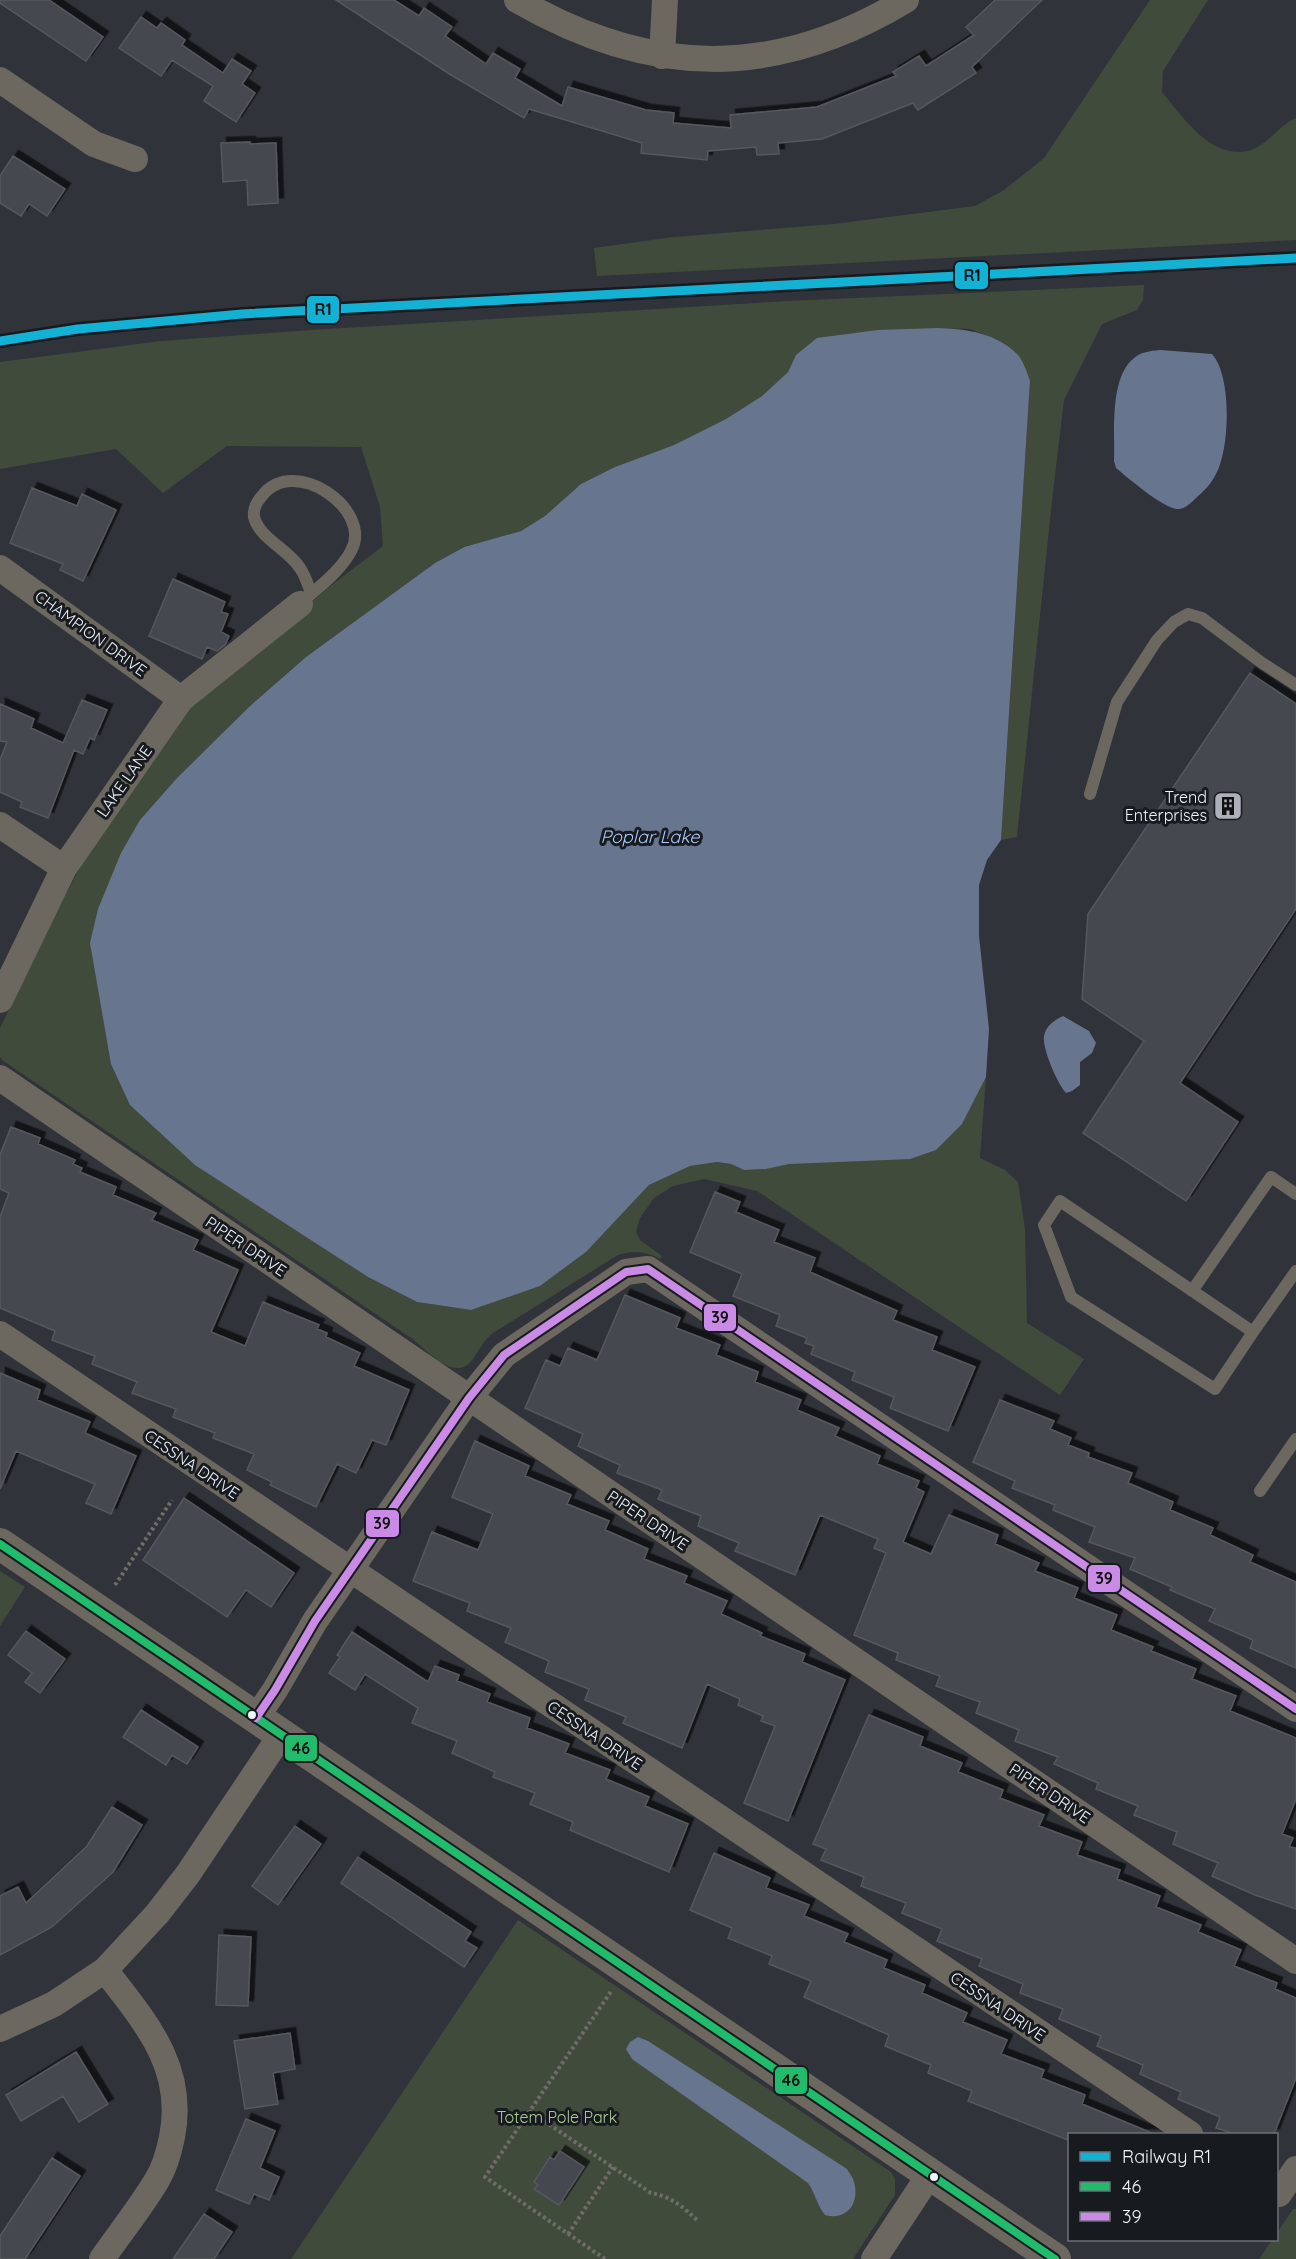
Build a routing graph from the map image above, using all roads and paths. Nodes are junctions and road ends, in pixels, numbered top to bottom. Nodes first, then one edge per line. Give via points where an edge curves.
1 (517, 0) edge
2 (665, 0) edge
3 (906, 0) edge
4 (662, 56) junction
5 (0, 80) edge
6 (135, 159) dead end
7 (0, 568) edge
8 (305, 598) junction
9 (1296, 685) edge
10 (181, 699) junction
11 (1090, 794) dead end
12 (0, 825) edge
13 (64, 868) junction
14 (0, 1000) edge
15 (0, 1078) edge
16 (1296, 1194) edge
17 (1296, 1271) edge
18 (1192, 1291) junction
19 (1253, 1332) junction
20 (0, 1334) edge
21 (469, 1398) junction
22 (1296, 1439) edge
23 (1260, 1491) dead end
24 (172, 1500) dead end
25 (0, 1544) edge
26 (350, 1571) junction
27 (115, 1585) dead end
28 (1296, 1709) edge
29 (256, 1718) junction
30 (281, 1735) junction
31 (1296, 1961) edge
32 (105, 1970) junction
33 (614, 1987) dead end
34 (0, 2029) edge
35 (529, 2111) junction
36 (1189, 2133) edge
37 (613, 2168) junction
38 (1296, 2169) edge
39 (930, 2174) junction
40 (1278, 2193) edge
41 (698, 2221) dead end
42 (568, 2234) junction
43 (102, 2259) edge
44 (605, 2259) edge
45 (874, 2259) edge
46 (1055, 2259) edge

1 - 4 street via 554,21 602,40
2 - 4 street
3 - 4 street via 837,36 789,51 704,59
5 - 6 street via 94,144
7 - 10 street, CHAMPION DRIVE
8 - 8 lane via 300,568 254,518 262,495 272,486 290,481 309,482 326,491 344,507 355,537 345,562
8 - 10 street, LAKE LANE
9 - 11 lane via 1202,618 1188,614 1157,640 1117,702
10 - 13 street, LAKE LANE
12 - 13 street
13 - 14 street, LAKE LANE
15 - 21 street, PIPER DRIVE
16 - 18 lane via 1271,1177
17 - 19 lane
18 - 19 lane
18 - 19 lane via 1060,1201 1044,1225 1071,1297 1215,1389
20 - 26 street, CESSNA DRIVE
21 - 26 street
21 - 28 street via 504,1355 626,1272 648,1269
21 - 31 street, PIPER DRIVE
22 - 23 lane
24 - 27 path
25 - 29 street
26 - 29 street
26 - 36 street, CESSNA DRIVE
29 - 30 street
30 - 32 street via 188,1874
30 - 39 street
32 - 34 street via 54,2004
32 - 43 street via 146,2023 167,2063 175,2122 158,2179
33 - 35 path
35 - 37 path
35 - 42 path via 485,2177
37 - 41 path via 651,2193 679,2203
37 - 42 path
38 - 40 street
39 - 45 street
39 - 46 street
42 - 44 path

